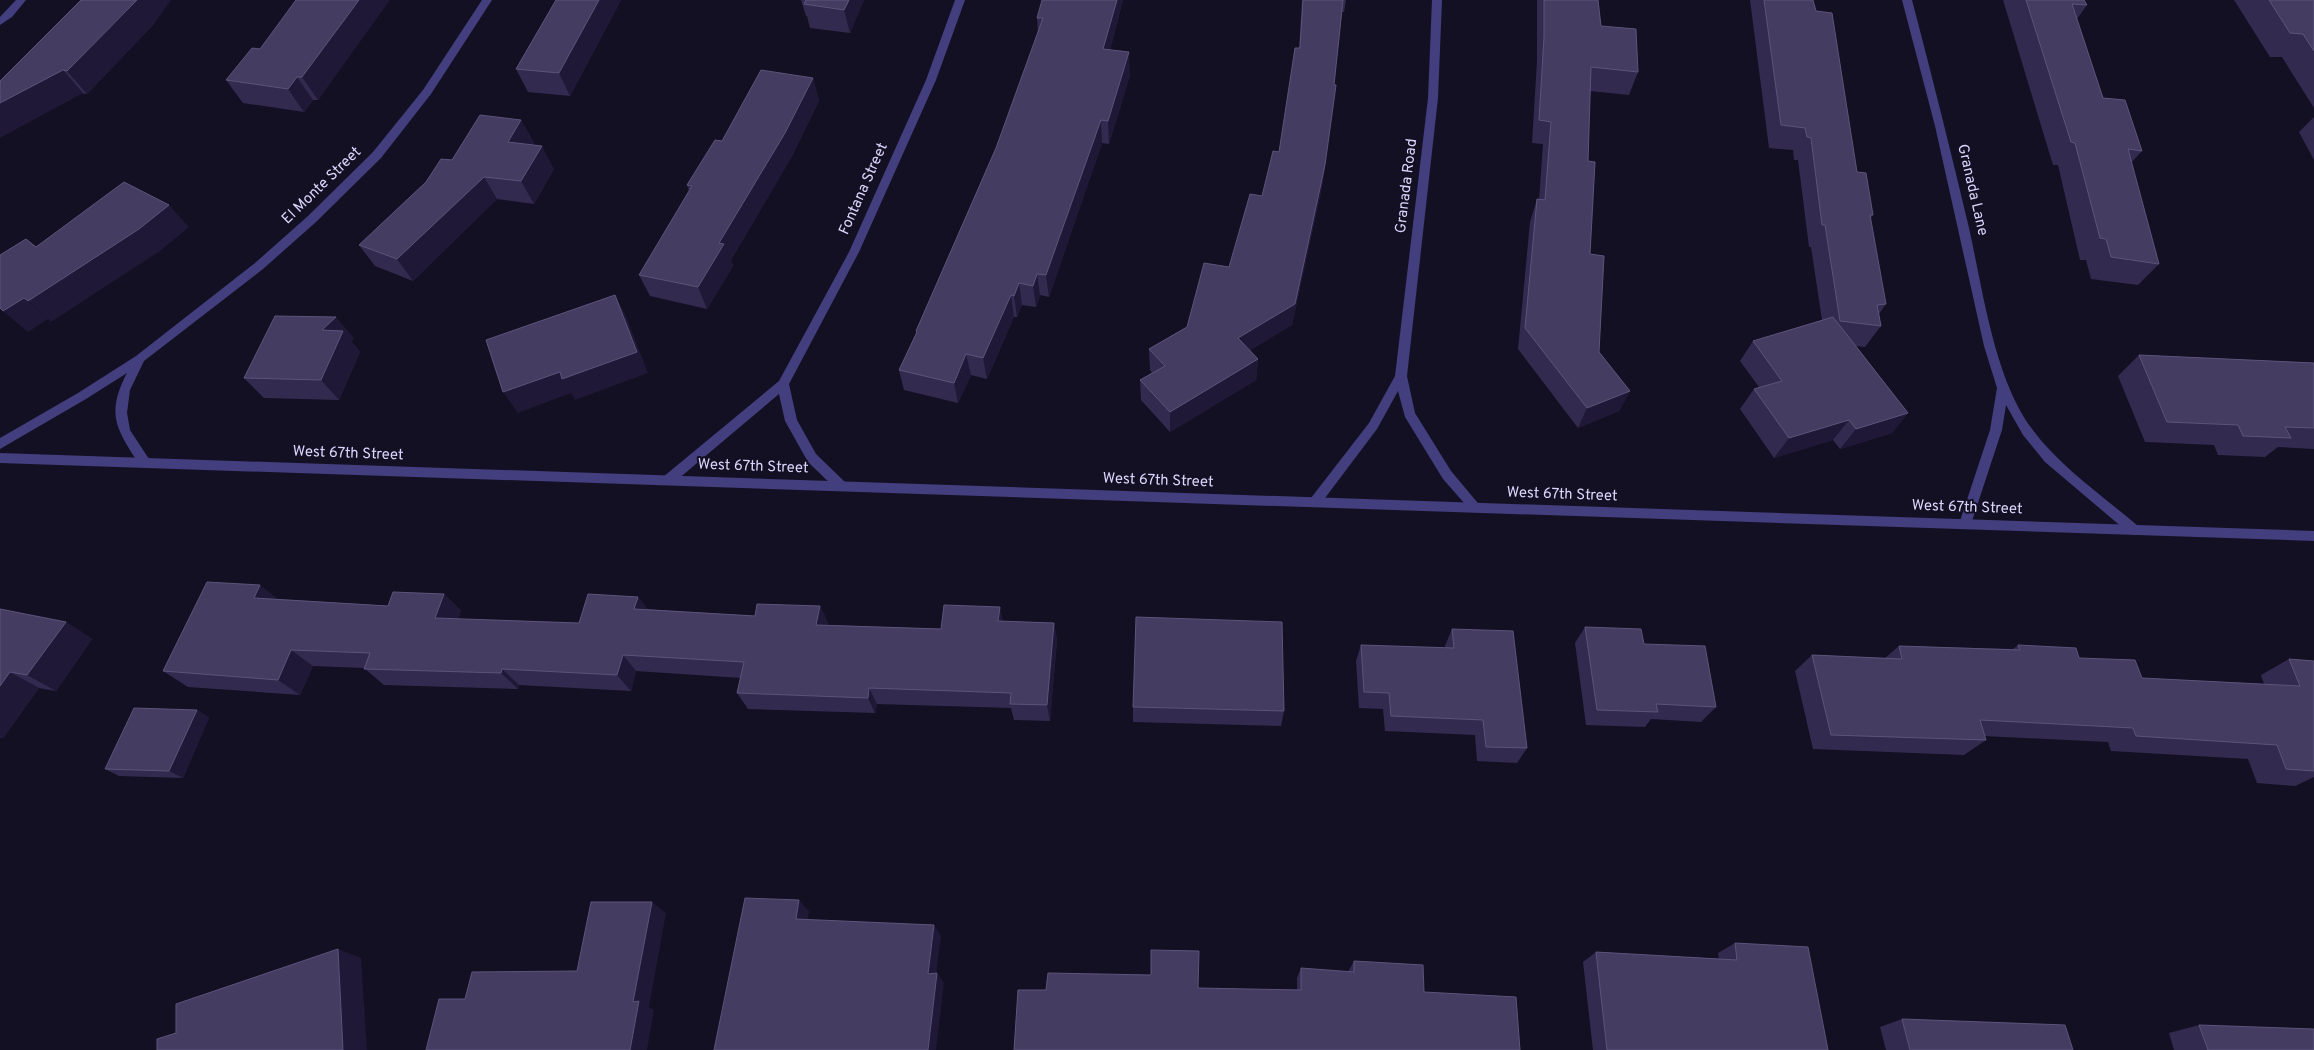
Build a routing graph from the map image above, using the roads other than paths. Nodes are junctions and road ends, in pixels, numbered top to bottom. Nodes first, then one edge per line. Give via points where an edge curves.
1 (21, 0) edge
2 (487, 0) edge
3 (960, 0) edge
4 (1437, 0) edge
5 (1907, 0) edge
6 (0, 22) edge
7 (140, 358) junction
8 (1401, 376) junction
9 (783, 384) junction
10 (2002, 388) junction
11 (0, 444) edge
12 (0, 458) edge
13 (146, 463) junction
14 (667, 481) junction
15 (842, 487) junction
16 (1315, 502) junction
17 (1476, 508) junction
18 (1965, 524) junction
19 (2134, 530) junction
20 (2314, 536) edge

1 - 6 street
2 - 7 street, El Monte Street via 427,92 377,155 312,220 259,266
3 - 9 street, Fontana Street via 930,80 854,252
4 - 8 street, Granada Road via 1433,98
5 - 10 street, Granada Lane
7 - 11 street, El Monte Street
7 - 13 street, El Monte Street via 124,390 121,413 124,430
8 - 16 street, Granada Road via 1373,426
8 - 17 street, Granada Road via 1409,414 1447,475
9 - 14 street, Fontana Street
9 - 15 street via 791,421 812,458
10 - 18 street, Granada Lane via 1996,430
10 - 19 street, Granada Lane via 2027,432 2049,458
12 - 13 street, West 67th Street
13 - 14 street, West 67th Street
14 - 15 street, West 67th Street
15 - 16 street, West 67th Street
16 - 17 street, West 67th Street
17 - 18 street, West 67th Street
18 - 19 street, West 67th Street
19 - 20 street, West 67th Street

